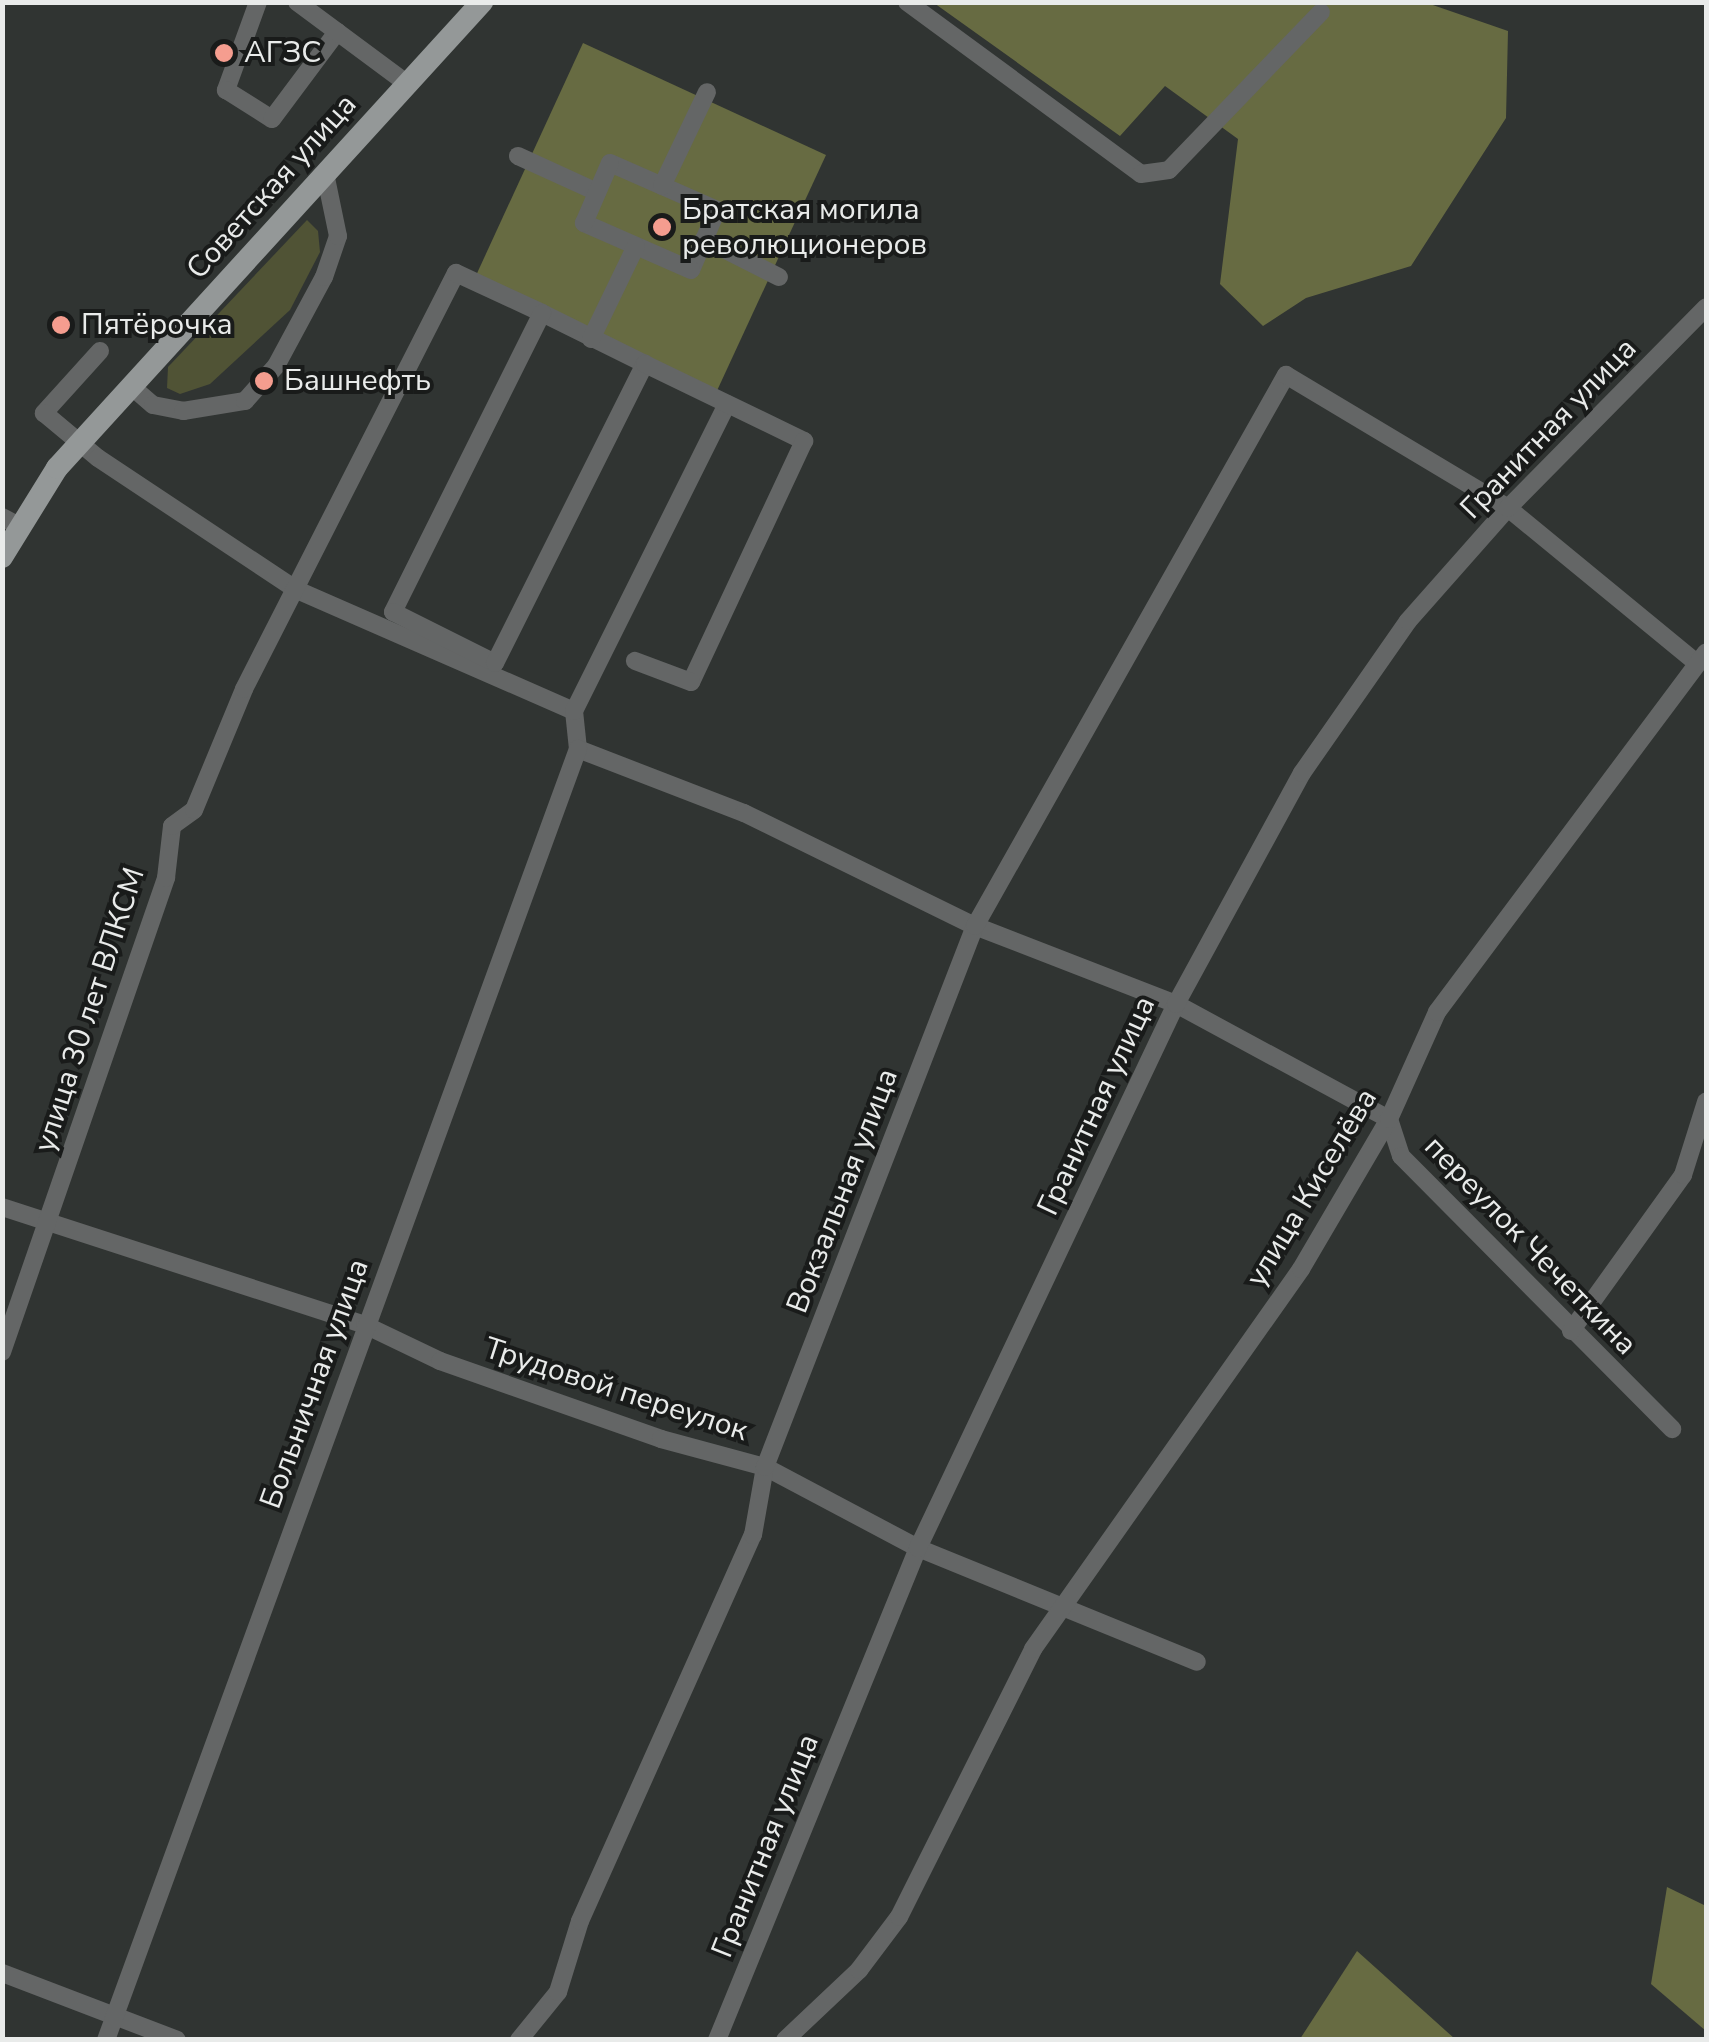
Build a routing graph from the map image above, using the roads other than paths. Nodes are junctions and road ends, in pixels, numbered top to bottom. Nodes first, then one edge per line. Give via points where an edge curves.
1 (258, 2) edge
2 (298, 2) edge
3 (482, 2) edge
4 (907, 2) edge
5 (1320, 12) dead end
6 (338, 32) junction
7 (406, 83) junction
8 (707, 92) dead end
9 (518, 156) dead end
10 (325, 174) junction
11 (662, 186) junction
12 (597, 192) junction
13 (704, 238) junction
14 (636, 246) junction
15 (779, 277) dead end
16 (1706, 306) edge
17 (542, 313) junction
18 (591, 339) junction
19 (100, 351) dead end
20 (645, 364) junction
21 (131, 386) junction
22 (728, 404) junction
23 (78, 444) junction
24 (1508, 508) junction
25 (10, 521) edge
26 (2, 557) edge
27 (297, 590) junction
28 (1702, 658) edge
29 (635, 661) dead end
30 (574, 711) junction
31 (578, 749) junction
32 (975, 926) junction
33 (1176, 1004) junction
34 (1706, 1102) edge
35 (1389, 1118) junction
36 (2, 1207) edge
37 (46, 1224) junction
38 (365, 1326) junction
39 (1572, 1330) junction
40 (2, 1352) edge
41 (1672, 1429) dead end
42 (765, 1467) junction
43 (918, 1548) junction
44 (1067, 1606) junction
45 (1197, 1662) dead end
46 (2, 1973) edge
47 (114, 2018) junction
48 (106, 2040) edge
49 (177, 2040) edge
50 (519, 2040) edge
51 (717, 2040) edge
52 (785, 2040) edge

1 - 6 street via 226,90 272,119
2 - 6 street
3 - 7 main road, Советская улица
4 - 5 street via 1141,174 1169,170
6 - 7 street
7 - 10 main road, Советская улица
8 - 11 street
9 - 12 street
10 - 21 main road, Советская улица
10 - 21 street via 338,236 324,278 276,366 245,401 183,411 154,405
11 - 12 street via 610,163
11 - 13 street via 717,210
12 - 14 street via 584,223
13 - 14 street via 690,270
13 - 15 street
14 - 18 street
16 - 24 street, Гранитная улица
17 - 18 street
17 - 20 street via 393,612 495,663
17 - 27 street, улица 30 лет ВЛКСМ via 456,273
18 - 20 street
19 - 23 street via 44,413
20 - 22 street
21 - 23 main road, Советская улица
22 - 29 street via 804,441 691,682
22 - 30 street
23 - 25 main road, Советская улица
23 - 27 street
24 - 28 street
24 - 32 street, Вокзальная улица via 1286,375
24 - 33 street, Гранитная улица via 1408,621 1302,773
25 - 26 main road, Советская улица
27 - 30 street
27 - 37 street, улица 30 лет ВЛКСМ via 244,689 194,810 172,826 166,878
28 - 35 street, улица Киселёва via 1436,1012
30 - 31 street
31 - 32 street, переулок Чечеткина via 744,813
31 - 38 street, Больничная улица
32 - 33 street, переулок Чечеткина
32 - 42 street, Вокзальная улица
33 - 35 street, переулок Чечеткина
33 - 43 street, Гранитная улица
34 - 39 street via 1684,1175
35 - 39 street, переулок Чечеткина via 1401,1156
35 - 44 street, улица Киселёва via 1301,1268
36 - 37 street, Трудовой переулок
37 - 38 street, Трудовой переулок
37 - 40 street, улица 30 лет ВЛКСМ
38 - 42 street, Трудовой переулок via 458,1368 661,1439
38 - 47 street, Больничная улица
39 - 41 street, переулок Чечеткина
42 - 43 street, Трудовой переулок
42 - 50 street, Вокзальная улица via 754,1535 580,1921 558,1992
43 - 44 street, Трудовой переулок
43 - 51 street, Гранитная улица
44 - 45 street, Трудовой переулок
44 - 52 street, улица Киселёва via 1033,1649 899,1917 860,1970
46 - 47 street
47 - 48 street, Больничная улица
47 - 49 street

